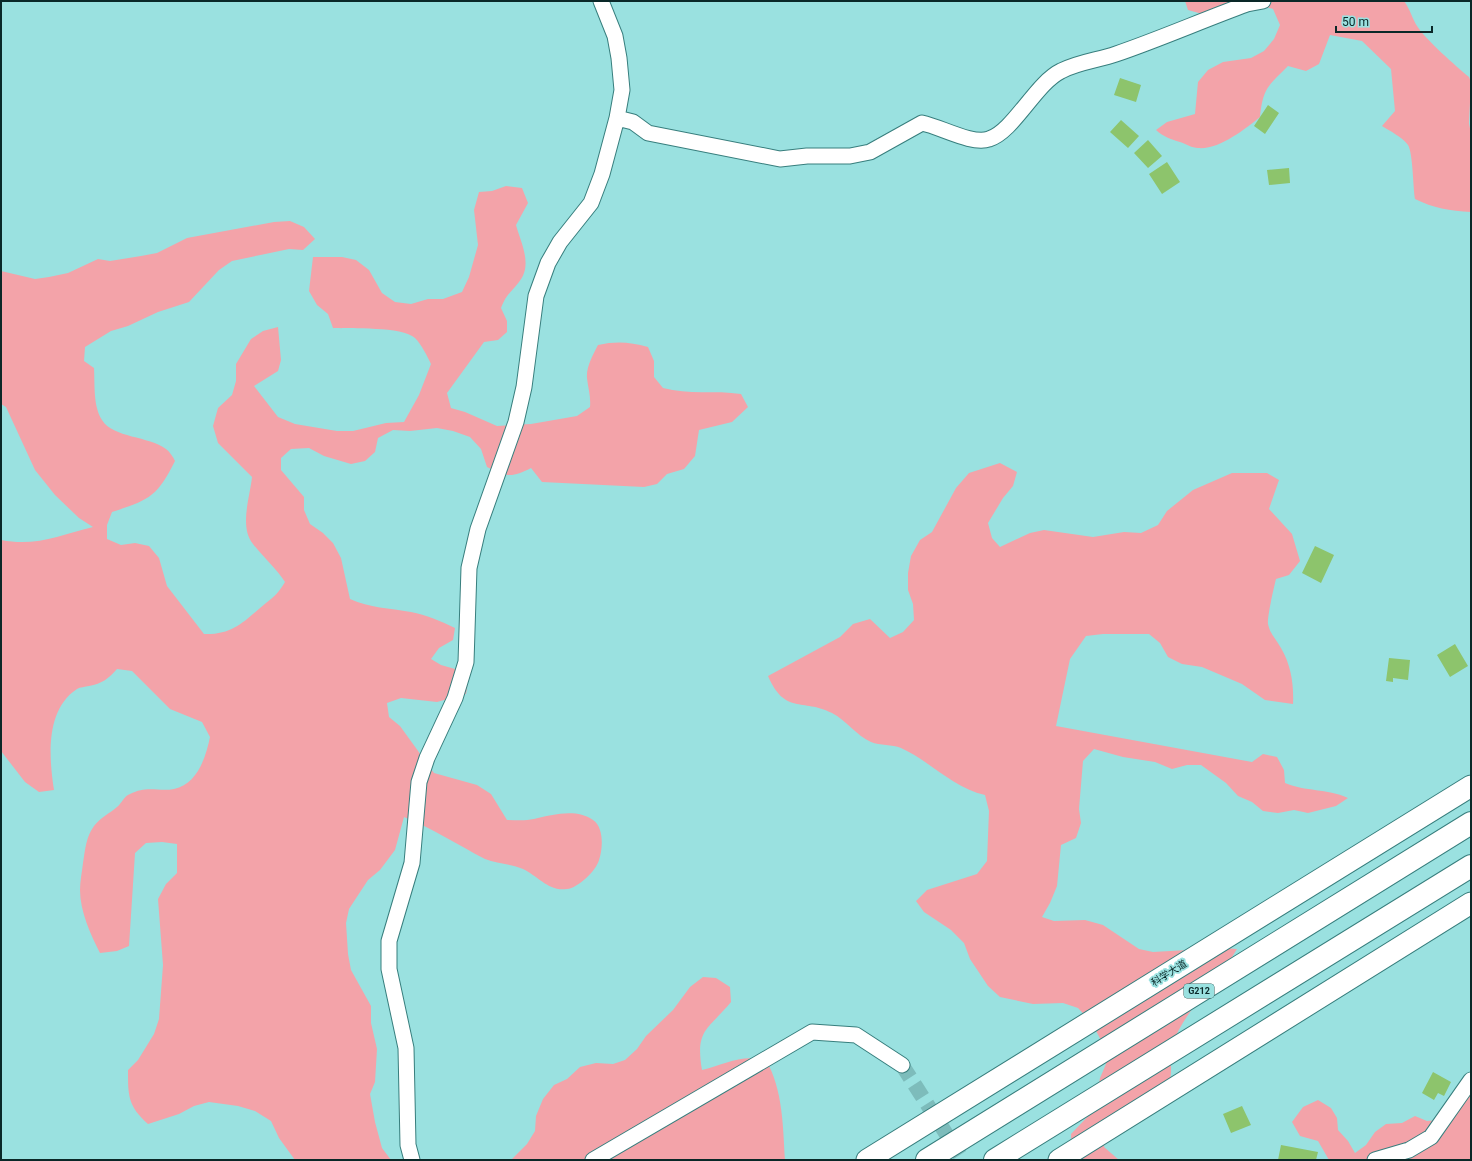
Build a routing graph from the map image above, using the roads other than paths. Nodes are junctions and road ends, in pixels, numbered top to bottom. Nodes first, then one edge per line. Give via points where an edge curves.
1 (601, 1) edge
2 (1263, 1) edge
3 (617, 118) junction
4 (1471, 786) edge
5 (1471, 823) edge
6 (1471, 866) edge
7 (1471, 903) edge
8 (902, 1065) tunnel mouth
9 (1471, 1080) edge
10 (412, 1160) edge
11 (593, 1160) edge
12 (867, 1160) edge
13 (927, 1160) edge
14 (995, 1160) edge
15 (1059, 1160) edge
16 (1375, 1160) edge

1 - 3 street via 615,36 619,58 622,90
2 - 3 street via 1239,7 1116,54 1060,71 1041,87 999,135 988,140 972,140 922,123 870,152 850,156 780,159 648,133 633,122
3 - 10 street via 602,174 591,203 560,242 548,263 536,296 524,386 516,422 478,529 469,568 466,662 455,698 419,782 412,864 389,941 389,969 406,1048 408,1145
4 - 12 main road, 科学大道
5 - 13 highway, G212
6 - 14 highway
7 - 15 main road
8 - 11 street via 856,1035 812,1032
9 - 16 street via 1431,1136 1409,1150

